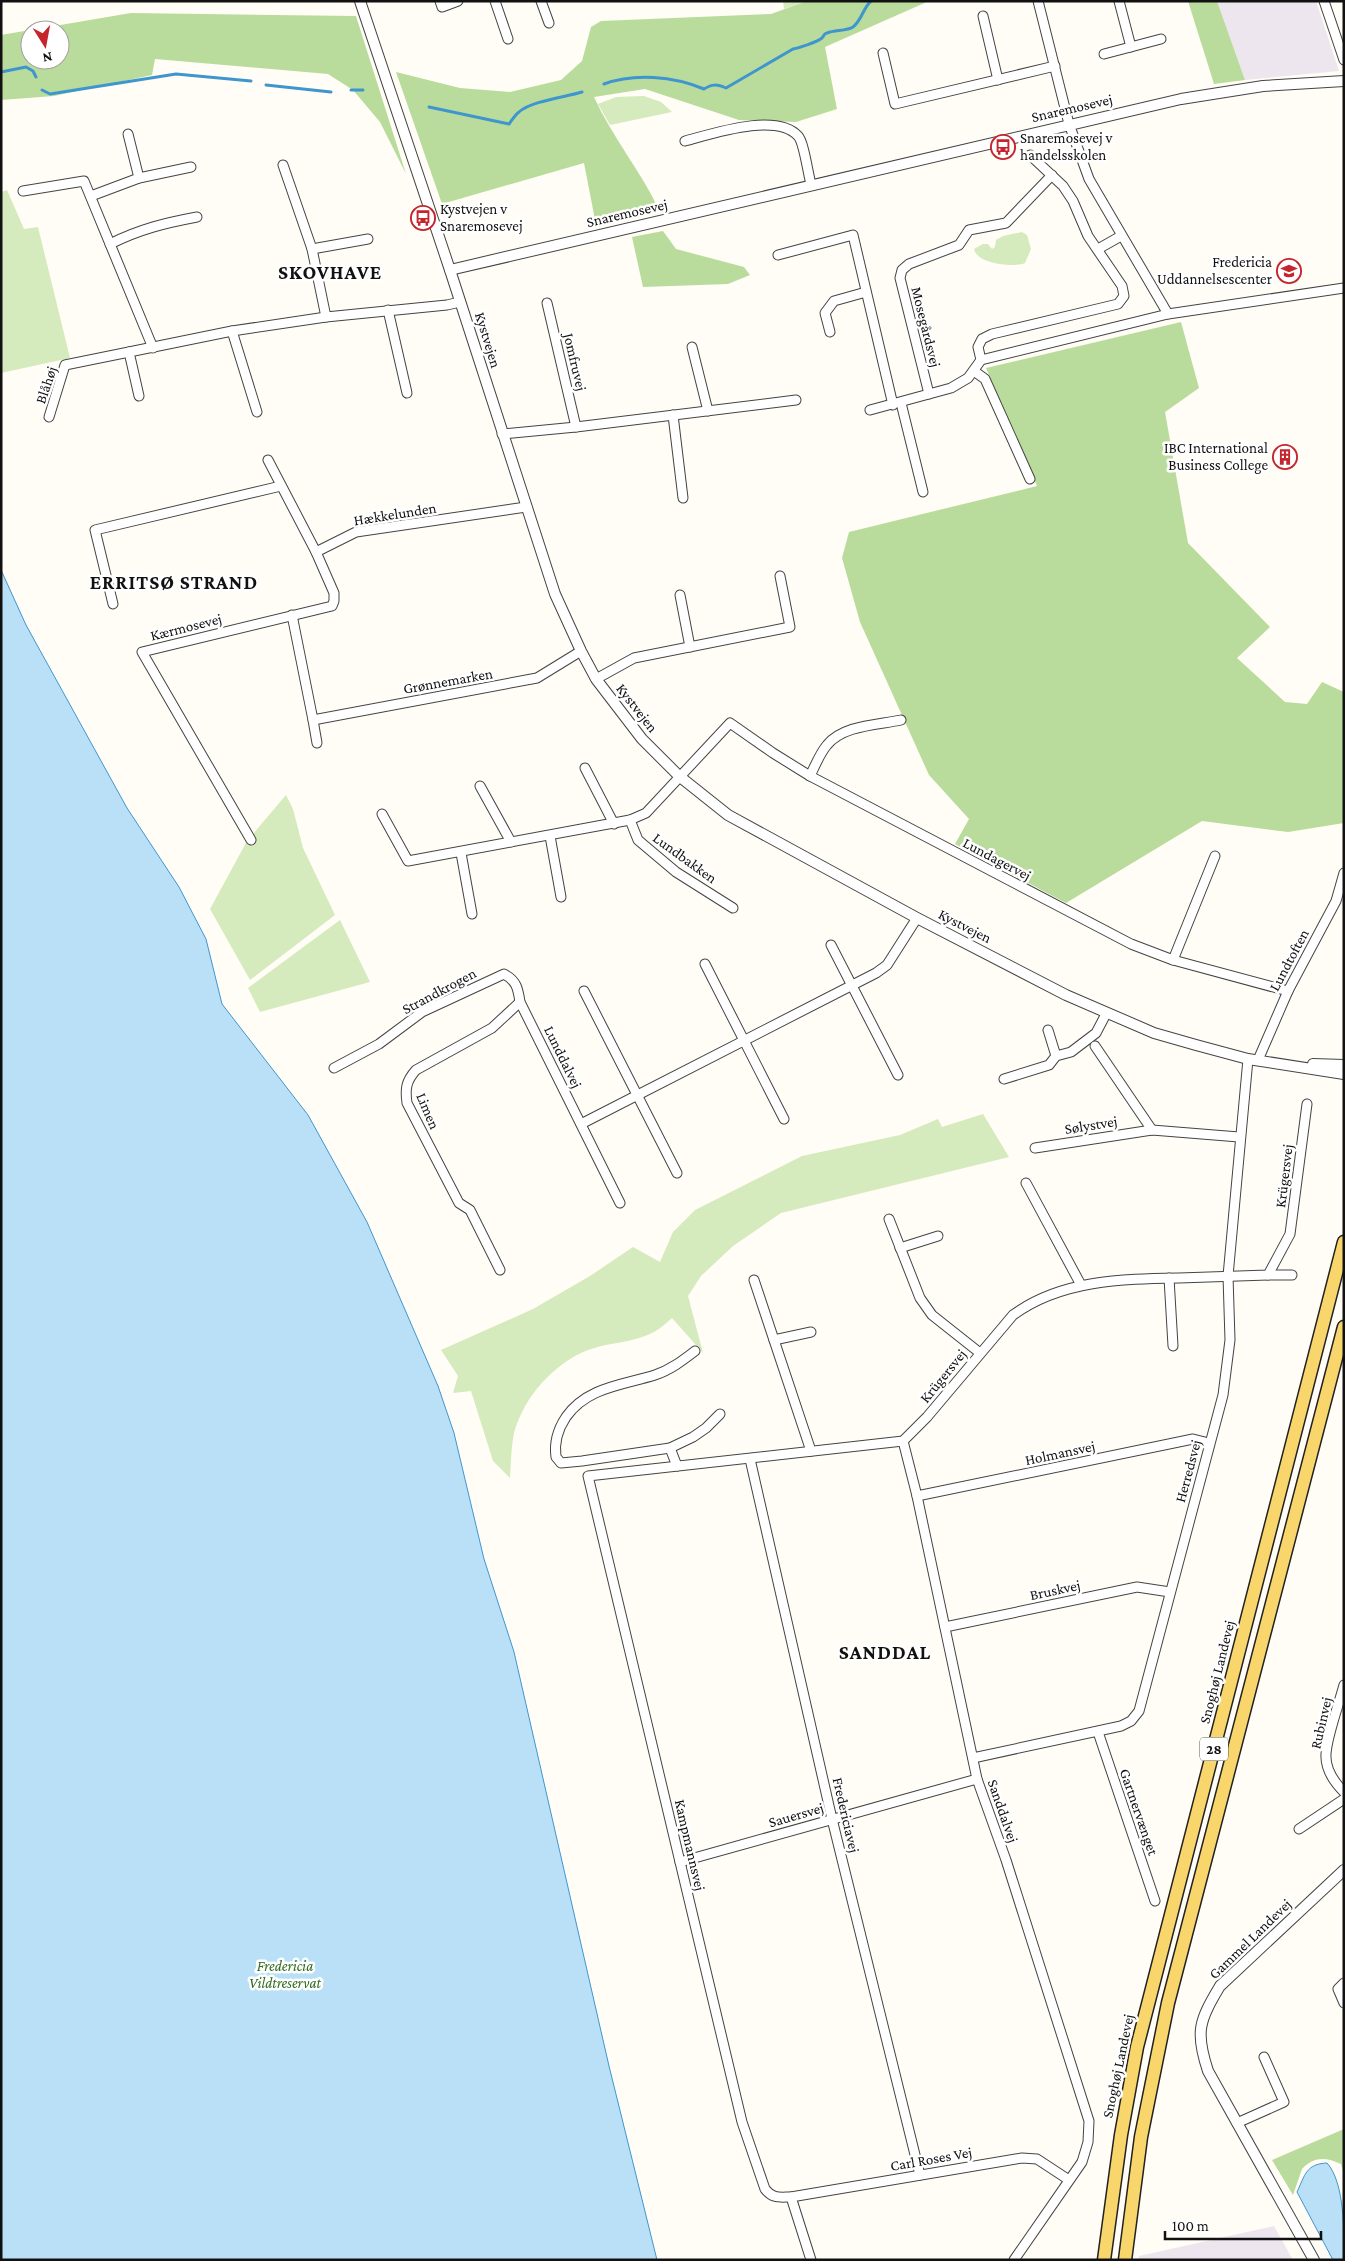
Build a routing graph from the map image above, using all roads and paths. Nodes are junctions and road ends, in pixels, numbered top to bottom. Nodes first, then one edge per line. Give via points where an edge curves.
1 (360, 1) edge
2 (440, 1) edge
3 (458, 1) edge
4 (495, 1) edge
5 (541, 1) edge
6 (1038, 1) edge
7 (1119, 1) edge
8 (1324, 1) edge
9 (983, 16) dead end
10 (549, 23) dead end
11 (508, 39) dead end
12 (1161, 39) dead end
13 (1131, 47) junction
14 (883, 53) dead end
15 (1104, 54) dead end
16 (1344, 60) edge
17 (1055, 66) junction
18 (998, 80) junction
19 (1344, 81) edge
20 (1069, 124) junction
21 (128, 134) dead end
22 (685, 141) dead end
23 (1030, 155) dead end
24 (283, 165) dead end
25 (191, 167) dead end
26 (1052, 175) junction
27 (139, 178) junction
28 (811, 184) junction
29 (23, 191) dead end
30 (91, 196) junction
31 (197, 217) dead end
32 (1121, 236) junction
33 (368, 239) dead end
34 (110, 244) junction
35 (312, 249) junction
36 (1098, 249) junction
37 (778, 255) dead end
38 (450, 270) junction
39 (1344, 288) edge
40 (866, 292) junction
41 (460, 302) junction
42 (547, 303) dead end
43 (388, 310) junction
44 (1168, 314) junction
45 (326, 317) junction
46 (232, 331) junction
47 (830, 332) dead end
48 (692, 347) dead end
49 (153, 348) junction
50 (129, 352) junction
51 (981, 360) junction
52 (974, 371) junction
53 (407, 393) dead end
54 (929, 394) junction
55 (139, 396) dead end
56 (796, 400) dead end
57 (897, 404) junction
58 (870, 410) dead end
59 (708, 411) junction
60 (257, 412) dead end
61 (673, 415) junction
62 (50, 417) dead end
63 (576, 427) junction
64 (502, 434) junction
65 (268, 460) dead end
66 (1030, 479) dead end
67 (281, 486) junction
68 (923, 492) dead end
69 (683, 498) dead end
70 (526, 508) junction
71 (316, 552) junction
72 (780, 576) dead end
73 (680, 596) dead end
74 (113, 604) dead end
75 (292, 615) junction
76 (690, 647) junction
77 (581, 652) junction
78 (596, 679) junction
79 (313, 720) junction
80 (901, 720) dead end
81 (317, 743) dead end
82 (585, 768) dead end
83 (679, 776) junction
84 (810, 776) junction
85 (480, 786) dead end
86 (382, 814) dead end
87 (630, 820) junction
88 (614, 824) junction
89 (550, 836) junction
90 (251, 840) dead end
91 (510, 842) junction
92 (461, 853) junction
93 (1215, 856) dead end
94 (1344, 873) edge
95 (561, 897) dead end
96 (733, 908) dead end
97 (472, 914) dead end
98 (918, 918) junction
99 (830, 945) dead end
100 (1173, 960) junction
101 (705, 964) dead end
102 (852, 986) junction
103 (584, 991) dead end
104 (1288, 991) junction
105 (520, 1002) junction
106 (1106, 1014) junction
107 (1048, 1030) dead end
108 (744, 1041) junction
109 (1095, 1046) dead end
110 (1056, 1056) junction
111 (1253, 1059) junction
112 (1344, 1064) edge
113 (1295, 1065) junction
114 (334, 1068) dead end
115 (1344, 1074) edge
116 (898, 1075) dead end
117 (1004, 1078) dead end
118 (637, 1096) junction
119 (1307, 1104) dead end
120 (784, 1119) dead end
121 (581, 1124) junction
122 (1152, 1130) junction
123 (1239, 1136) junction
124 (1036, 1148) dead end
125 (676, 1173) dead end
126 (1026, 1183) dead end
127 (620, 1203) dead end
128 (889, 1219) dead end
129 (938, 1236) dead end
130 (1344, 1242) edge
131 (900, 1248) junction
132 (500, 1270) dead end
133 (1268, 1275) junction
134 (1292, 1275) dead end
135 (1228, 1276) junction
136 (1169, 1278) junction
137 (754, 1280) dead end
138 (1081, 1285) junction
139 (1344, 1327) edge
140 (810, 1332) dead end
141 (774, 1340) junction
142 (1173, 1346) dead end
143 (694, 1351) dead end
144 (980, 1353) junction
145 (720, 1414) dead end
146 (903, 1441) junction
147 (1209, 1443) junction
148 (670, 1448) junction
149 (811, 1451) junction
150 (750, 1459) junction
151 (677, 1466) junction
152 (917, 1496) junction
153 (1170, 1592) junction
154 (945, 1627) junction
155 (1344, 1685) edge
156 (1342, 1701) edge
157 (1098, 1732) junction
158 (973, 1758) junction
159 (977, 1779) junction
160 (1344, 1792) edge
161 (1344, 1799) edge
162 (832, 1819) junction
163 (1299, 1830) dead end
164 (680, 1862) junction
165 (1344, 1870) edge
166 (1155, 1901) dead end
167 (1344, 1983) edge
168 (1344, 2003) edge
169 (1264, 2057) dead end
170 (1237, 2123) junction
171 (920, 2175) junction
172 (1069, 2180) junction
173 (791, 2197) junction
174 (811, 2260) edge
175 (1014, 2260) edge
176 (1104, 2260) edge
177 (1125, 2260) edge
178 (1314, 2260) edge

1 - 38 street, Kystvejen
2 - 3 street via 442,7
4 - 11 street
5 - 10 street
6 - 17 street
7 - 13 street
8 - 16 street
9 - 18 street
12 - 13 street
13 - 15 street
14 - 18 street via 895,104
17 - 18 street
17 - 20 street
19 - 20 street, Snaremosevej via 1243,88
20 - 28 street, Snaremosevej
20 - 32 street via 1089,179
21 - 27 street
22 - 28 street via 747,126 787,128 799,136
23 - 26 street
24 - 35 street
25 - 27 street
26 - 36 street via 1074,201 1088,236
26 - 54 street, Mosegårdsvej via 1006,223 969,230 959,245 909,264 902,270 900,278
27 - 30 street
28 - 38 street, Snaremosevej
29 - 30 street via 84,181
30 - 34 street
31 - 34 street via 138,230
32 - 36 street
32 - 44 street
33 - 35 street
34 - 49 street
35 - 45 street
36 - 51 street via 1122,286 1124,296 1118,304 982,338 978,347
37 - 40 street via 853,235
38 - 41 street, Kystvejen
39 - 44 street
40 - 47 street via 834,301 825,313
40 - 57 street
41 - 43 street, Blåhøj
41 - 64 street, Kystvejen
42 - 63 street, Jomfruvej
43 - 45 street, Blåhøj
43 - 53 street
44 - 51 street
45 - 46 street, Blåhøj
46 - 49 street, Blåhøj
46 - 60 street
48 - 59 street
49 - 50 street, Blåhøj
50 - 55 street
50 - 62 street, Blåhøj via 65,365
51 - 52 street
52 - 54 street via 951,388
52 - 66 street via 985,378
54 - 57 street
56 - 59 street
57 - 58 street
57 - 68 street
59 - 61 street
61 - 63 street
61 - 69 street
63 - 64 street
64 - 70 street, Kystvejen
65 - 67 street
67 - 71 street
67 - 74 street via 95,530
70 - 71 street, Hækkelunden via 356,532
70 - 77 street, Kystvejen via 555,594
71 - 75 street, Kærmosevej via 334,593 334,601 332,606
72 - 76 street via 790,627
73 - 76 street
75 - 79 street
75 - 90 street, Kærmosevej via 142,652
76 - 78 street via 634,658
77 - 78 street, Kystvejen
77 - 79 street, Grønnemarken via 537,678
78 - 83 street, Kystvejen via 642,740
79 - 81 street
80 - 84 street via 848,731 836,737 826,745
82 - 88 street
83 - 84 street, Lundagervej via 730,722
83 - 87 street via 646,813
83 - 98 street, Kystvejen via 728,815
84 - 100 street, Lundagervej via 1131,944
85 - 91 street
86 - 92 street via 408,861
87 - 88 street
87 - 96 street, Lundbakken via 638,840 676,872
88 - 89 street
89 - 91 street
89 - 95 street
91 - 92 street
92 - 97 street
93 - 100 street
94 - 104 street, Lundtoften via 1336,901
98 - 102 street via 888,965
98 - 106 street, Kystvejen
99 - 102 street
100 - 104 street, Lundagervej
101 - 108 street
102 - 108 street
102 - 116 street
103 - 118 street
104 - 111 street, Lundtoften
105 - 114 street, Strandkrogen via 518,987 512,978 504,974 422,1012 378,1044
105 - 121 street, Lunddalvej
105 - 132 street, Limen via 492,1028 416,1070 407,1079 405,1092 407,1103 459,1203 470,1210
106 - 110 street via 1096,1033 1071,1052
106 - 111 street, Kystvejen via 1154,1033
107 - 110 street
108 - 118 street
108 - 120 street
109 - 122 street, Sølystvej
110 - 117 street via 1049,1065
111 - 113 street, Kystvejen
111 - 123 street, Herredsvej
112 - 113 street, Kystvejen
113 - 115 street, Kystvejen
118 - 121 street
118 - 125 street
119 - 133 street, Krügersvej via 1290,1234
121 - 127 street, Lunddalvej
122 - 123 street, Sølystvej
122 - 124 street, Sølystvej
123 - 135 street, Herredsvej
126 - 138 street
128 - 131 street
129 - 131 street
130 - 176 main road, Snoghøj Landevej / 28 via 1137,2047
131 - 144 street via 920,1298 932,1315
133 - 134 street, Krügersvej
133 - 135 street, Krügersvej
135 - 136 street, Krügersvej
135 - 147 street, Herredsvej via 1228,1372
136 - 138 street, Krügersvej via 1110,1280
136 - 142 street
137 - 141 street
138 - 144 street, Krügersvej via 1030,1303 1013,1316
139 - 177 main road, 28 via 1166,2012 1141,2137
140 - 141 street
141 - 149 street
143 - 148 street via 676,1366 656,1375 612,1386 580,1401 563,1422 554,1448 561,1462 582,1462
144 - 146 street, Krügersvej
145 - 148 street via 693,1437
146 - 149 street
146 - 152 street, Sanddalvej
147 - 152 street, Holmansvej via 1193,1440
147 - 153 street, Herredsvej
148 - 151 street
149 - 150 street
150 - 151 street
150 - 162 street, Fredericiavej
151 - 164 street, Kampmannsvej via 588,1476
152 - 154 street, Sanddalvej
153 - 154 street, Bruskvej via 1137,1587
153 - 157 street, Herredsvej via 1139,1711 1131,1721
154 - 158 street, Sanddalvej
155 - 156 street, Rubinvej
156 - 160 street, Rubinvej via 1326,1754 1334,1782
157 - 158 street, Herredsvej
157 - 166 street, Gartnervænget
158 - 159 street, Sanddalvej
159 - 162 street, Sauersvej
159 - 172 street, Sanddalvej via 1090,2121 1082,2162
161 - 163 street
162 - 164 street, Sauersvej
162 - 171 street, Fredericiavej
164 - 173 street, Kampmannsvej via 742,2122 765,2189 777,2198
165 - 170 street, Gammel Landevej via 1220,1986 1206,2010 1200,2029 1201,2050 1208,2071
167 - 168 street via 1338,1989
169 - 170 street via 1284,2102
170 - 178 street, Gammel Landevej
171 - 172 street, Carl Roses Vej via 1022,2158 1037,2159
171 - 173 street, Carl Roses Vej
172 - 175 street, Sanddalvej
173 - 174 street

